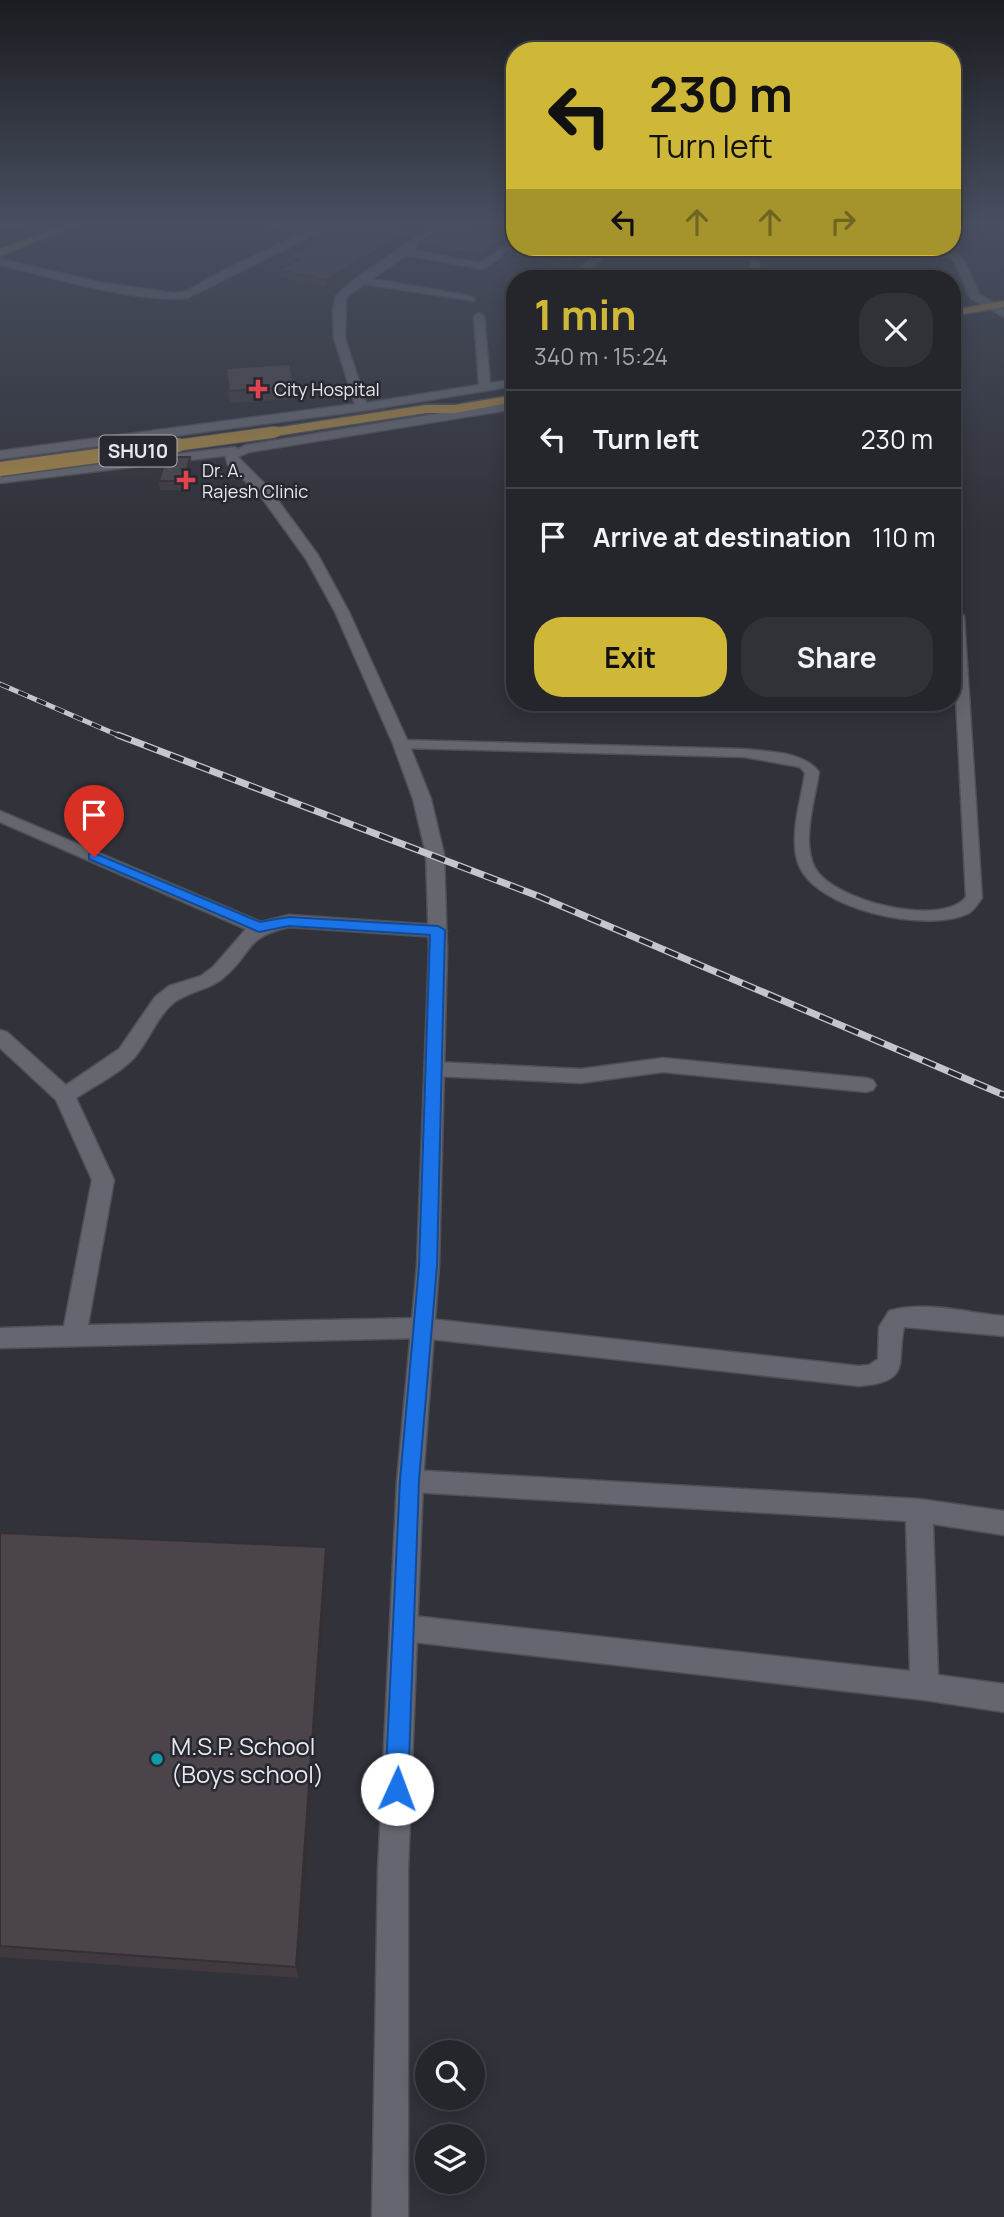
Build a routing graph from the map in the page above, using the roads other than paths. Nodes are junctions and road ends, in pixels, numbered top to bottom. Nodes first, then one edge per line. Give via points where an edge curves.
1 (338, 325) edge
2 (480, 325) edge
3 (506, 384) edge
4 (485, 388) junction
5 (506, 391) edge
6 (506, 400) edge
7 (506, 406) edge
8 (362, 407) junction
9 (426, 409) junction
10 (36, 450) junction
11 (235, 451) junction
12 (0, 455) edge
13 (0, 469) edge
14 (49, 474) junction
15 (0, 479) edge
16 (961, 669) edge
17 (401, 744) junction
18 (0, 816) edge
19 (259, 928) junction
20 (438, 930) junction
21 (0, 1037) edge
22 (434, 1069) junction
23 (866, 1085) dead end
24 (65, 1096) junction
25 (1004, 1326) edge
26 (421, 1328) junction
27 (74, 1335) junction
28 (0, 1338) edge
29 (410, 1480) junction
30 (919, 1510) junction
31 (1004, 1523) edge
32 (404, 1628) junction
33 (924, 1686) junction
34 (1004, 1698) edge
35 (390, 2217) edge

1 - 8 street via 342,354
2 - 4 street
3 - 4 street
4 - 8 street
5 - 9 main road, SHU10
6 - 9 main road, SHU10 via 455,410
7 - 11 street
8 - 10 street
9 - 13 main road, SHU10, bridge
10 - 12 street
10 - 14 street
11 - 14 street
11 - 17 street via 233,462 264,491 313,558
14 - 15 street
16 - 17 lane via 974,898 963,910 927,916 856,903 823,888 807,866 803,846 812,772 805,764 744,753
17 - 20 street via 422,799 435,854
18 - 19 street
19 - 20 street via 289,921
19 - 24 street via 220,971 162,1002 125,1054
20 - 22 street
21 - 24 street
22 - 23 street via 581,1076 663,1065
22 - 26 street via 428,1266
24 - 27 street via 103,1180
25 - 26 street via 897,1318 891,1327 890,1364 874,1375 859,1376
26 - 27 street
26 - 29 street
27 - 28 street
29 - 30 street
29 - 32 street
30 - 31 street
30 - 33 street
32 - 33 street
32 - 35 street via 393,1870
33 - 34 street

